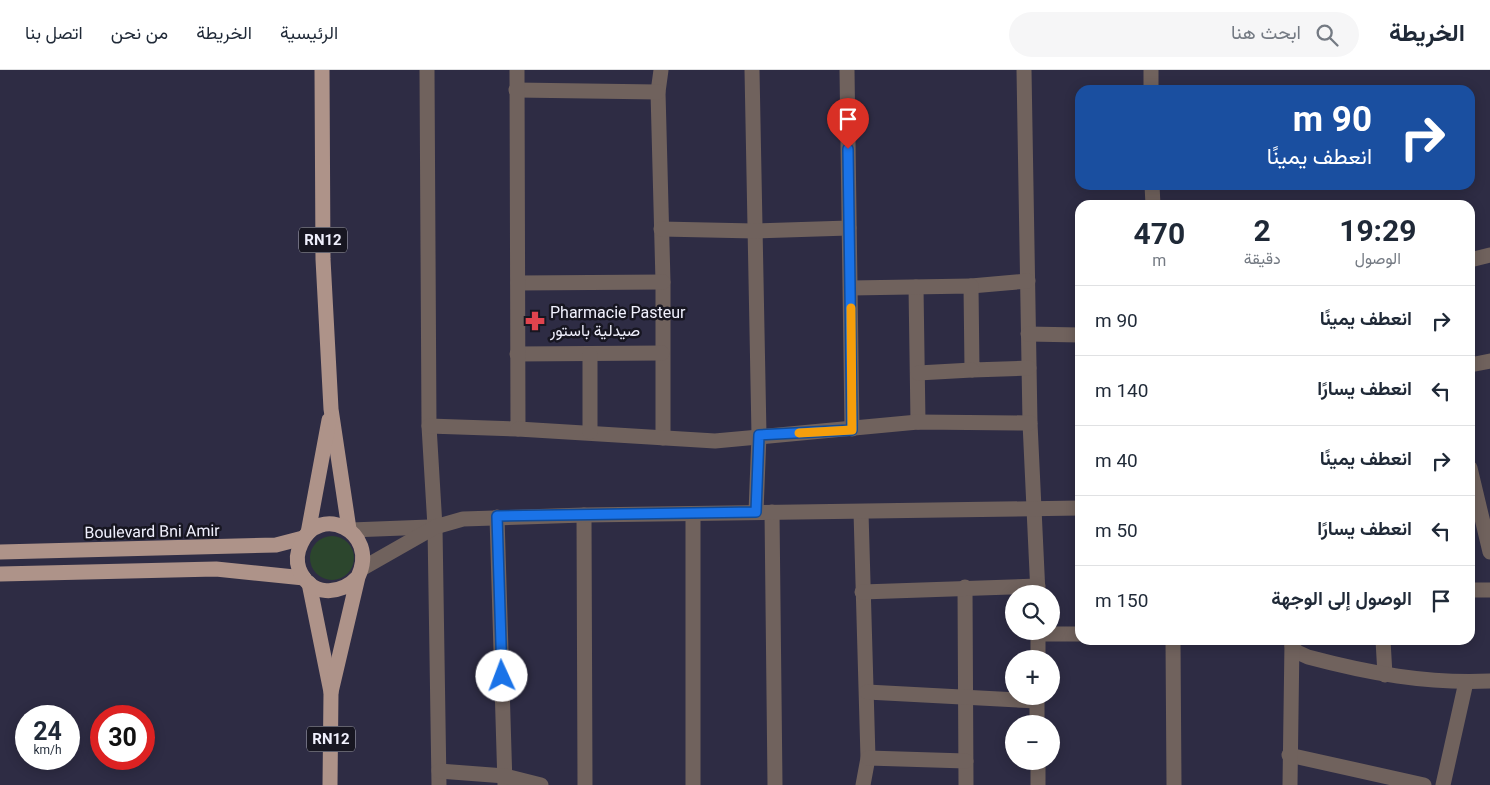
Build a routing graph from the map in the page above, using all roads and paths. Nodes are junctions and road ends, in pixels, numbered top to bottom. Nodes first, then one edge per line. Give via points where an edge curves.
1 (322, 70) edge
2 (427, 70) edge
3 (517, 70) edge
4 (661, 70) edge
5 (752, 70) edge
6 (847, 70) edge
7 (1024, 70) edge
8 (1151, 70) edge
9 (1151, 85) edge
10 (516, 90) junction
11 (658, 92) junction
12 (849, 228) junction
13 (661, 229) junction
14 (755, 230) junction
15 (1490, 255) edge
16 (1475, 259) edge
17 (1028, 281) junction
18 (664, 282) junction
19 (518, 283) junction
20 (971, 286) junction
21 (916, 287) junction
22 (851, 288) junction
23 (1028, 334) junction
24 (1075, 335) edge
25 (662, 353) junction
26 (517, 354) junction
27 (590, 354) junction
28 (1490, 361) edge
29 (1475, 364) edge
30 (1029, 368) junction
31 (972, 370) junction
32 (918, 373) junction
33 (331, 409) junction
34 (918, 422) junction
35 (1030, 423) junction
36 (428, 426) junction
37 (518, 429) junction
38 (852, 430) junction
39 (590, 432) junction
40 (759, 435) junction
41 (663, 438) junction
42 (1475, 486) edge
43 (1480, 503) edge
44 (1035, 508) junction
45 (1075, 508) edge
46 (756, 512) junction
47 (772, 512) junction
48 (861, 512) junction
49 (693, 514) junction
50 (584, 515) junction
51 (497, 516) junction
52 (435, 527) junction
53 (350, 530) junction
54 (306, 536) junction
55 (0, 552) edge
56 (1490, 552) edge
57 (360, 572) junction
58 (0, 574) edge
59 (306, 580) junction
60 (1038, 585) edge
61 (965, 587) junction
62 (1005, 589) edge
63 (1475, 590) edge
64 (1490, 590) edge
65 (862, 592) junction
66 (1060, 634) edge
67 (1075, 634) edge
68 (1173, 645) edge
69 (1292, 645) edge
70 (1293, 645) edge
71 (1383, 645) edge
72 (1386, 675) junction
73 (1490, 681) edge
74 (1466, 682) junction
75 (331, 692) junction
76 (867, 692) junction
77 (965, 697) junction
78 (1005, 698) edge
79 (1290, 755) junction
80 (868, 758) junction
81 (966, 761) junction
82 (1038, 770) edge
83 (439, 778) edge
84 (505, 781) edge
85 (330, 785) edge
86 (541, 785) edge
87 (585, 785) edge
88 (693, 785) edge
89 (775, 785) edge
90 (864, 785) edge
91 (966, 785) edge
92 (1038, 785) edge
93 (1174, 785) edge
94 (1290, 785) edge
95 (1424, 785) edge
96 (1443, 785) edge

1 - 33 main road, RN12 via 323,259
2 - 36 street
3 - 10 street
4 - 11 street
5 - 14 street
6 - 12 street
7 - 17 street
8 - 9 street
10 - 11 street
10 - 19 street
11 - 13 street
12 - 14 street
12 - 22 street
13 - 14 street
13 - 18 street
14 - 40 street
15 - 16 street
17 - 20 street
17 - 23 street
18 - 19 street
18 - 25 street
19 - 26 street
20 - 21 street
20 - 31 street
21 - 22 street
21 - 32 street
22 - 38 street
23 - 24 street
23 - 30 street
25 - 27 street
25 - 41 street
26 - 27 street
26 - 37 street
27 - 39 street
28 - 29 street
30 - 31 street
30 - 35 street
31 - 32 street
32 - 34 street
33 - 53 main road, RN12
33 - 54 main road, RN12
34 - 35 street
34 - 38 street
35 - 44 street
36 - 37 street
36 - 52 street
37 - 39 street
38 - 40 street
39 - 41 street
40 - 41 street via 715,441
40 - 46 street
42 - 43 street
43 - 56 street
44 - 45 street
44 - 48 street
44 - 60 street
46 - 47 street
46 - 49 street
47 - 48 street
47 - 89 street
48 - 65 street
49 - 50 street
49 - 88 street
50 - 51 street
50 - 87 street
51 - 52 street via 463,519
51 - 84 street
52 - 53 street
52 - 57 street
52 - 83 street
53 - 54 main road via 328,524 317,527
53 - 57 main road, RN12 via 362,547
54 - 55 main road, Boulevard Bni Amir via 267,546
54 - 59 main road, RN12 via 297,561
57 - 59 main road via 350,585 340,590 324,590
57 - 75 main road, RN12
58 - 59 main road via 216,569
59 - 75 main road, RN12
61 - 62 street
61 - 65 street
61 - 77 street
63 - 64 street
65 - 76 street
66 - 67 street
68 - 93 street
69 - 79 street
70 - 72 street via 1297,652 1308,657
71 - 72 street
72 - 74 street
73 - 74 street
74 - 96 street
75 - 85 main road, RN12
76 - 77 street
76 - 80 street
77 - 78 street
77 - 81 street
79 - 94 street
79 - 95 street
80 - 81 street
80 - 90 street
81 - 91 street
82 - 92 street
83 - 84 street
84 - 86 street

